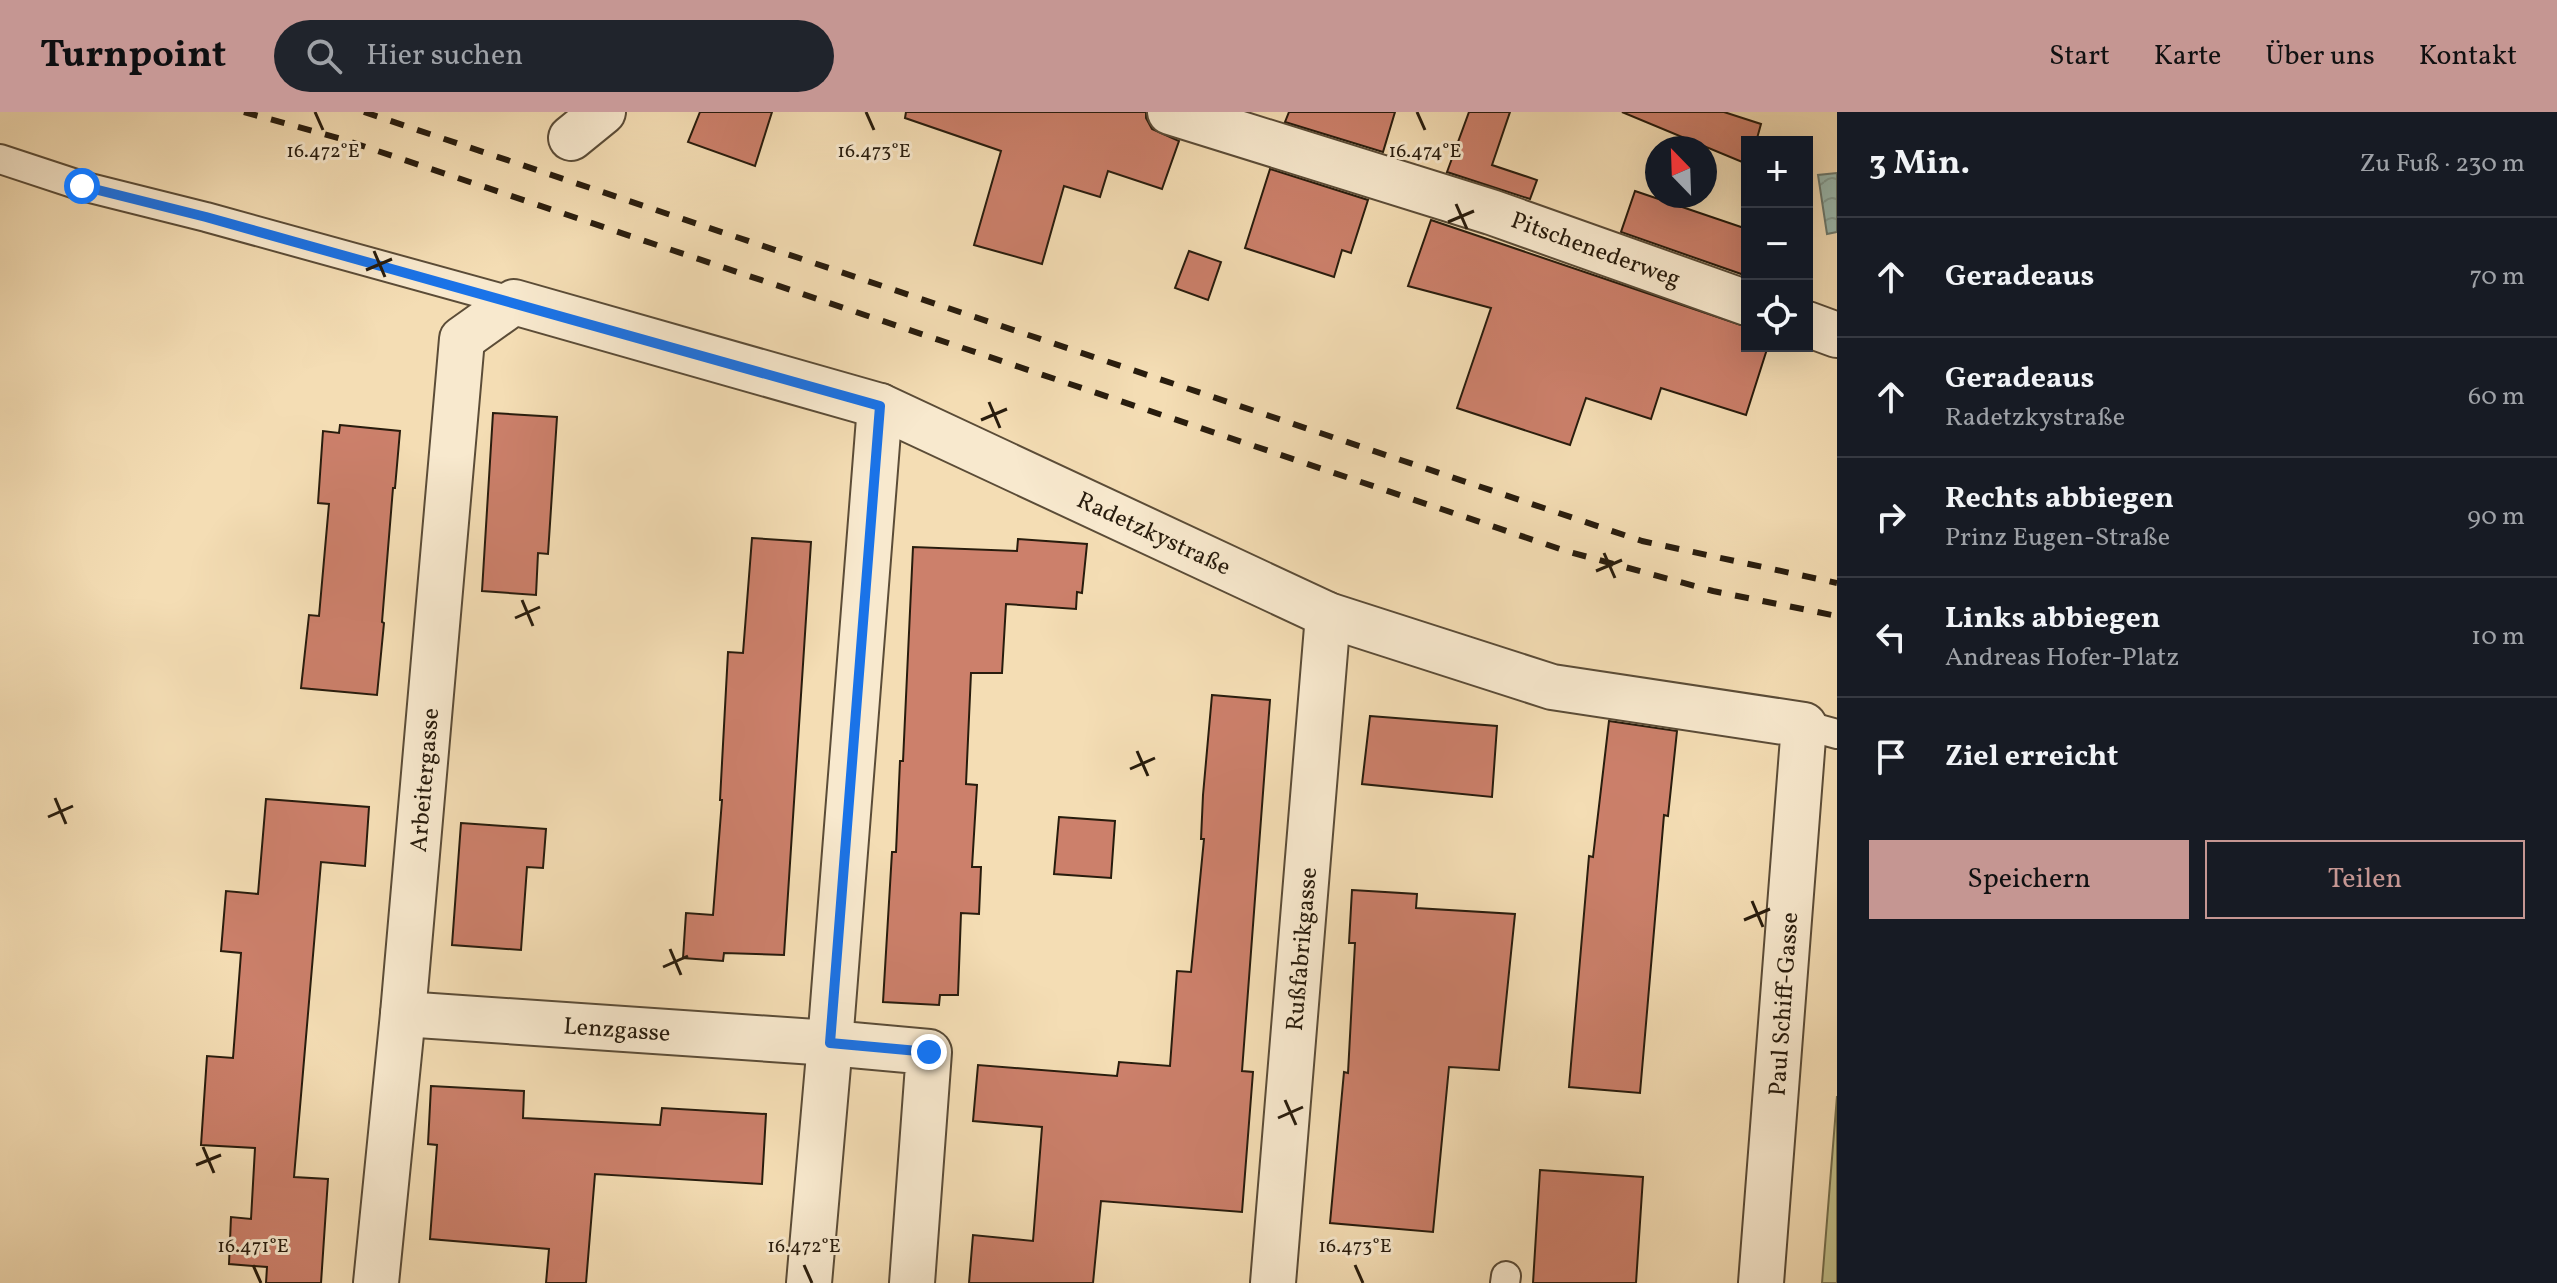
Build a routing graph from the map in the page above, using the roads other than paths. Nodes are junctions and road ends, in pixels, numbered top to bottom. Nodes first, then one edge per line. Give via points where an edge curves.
1 (1170, 112) edge
2 (0, 159) edge
3 (1741, 301) edge
4 (514, 302) junction
5 (1813, 326) edge
6 (1837, 335) edge
7 (880, 406) junction
8 (1328, 615) junction
9 (1820, 729) edge
10 (403, 1014) junction
11 (830, 1043) junction
12 (376, 1283) edge
13 (809, 1283) edge
14 (912, 1283) edge
15 (1273, 1283) edge
16 (1761, 1283) edge

1 - 3 street, Pitschenederweg via 1491,212
2 - 4 lane via 82,186
4 - 7 street, Radetzkystraße
4 - 10 street, Arbeitergasse via 462,339
5 - 6 street
7 - 8 street, Radetzkystraße
7 - 11 street
8 - 9 street, Radetzkystraße via 1552,687
8 - 15 street, Rußfabrikgasse
9 - 16 street, Paul Schiff-Gasse
10 - 11 street, Lenzgasse
10 - 12 street, Arbeitergasse
11 - 13 street
11 - 14 street, Lenzgasse via 929,1052

